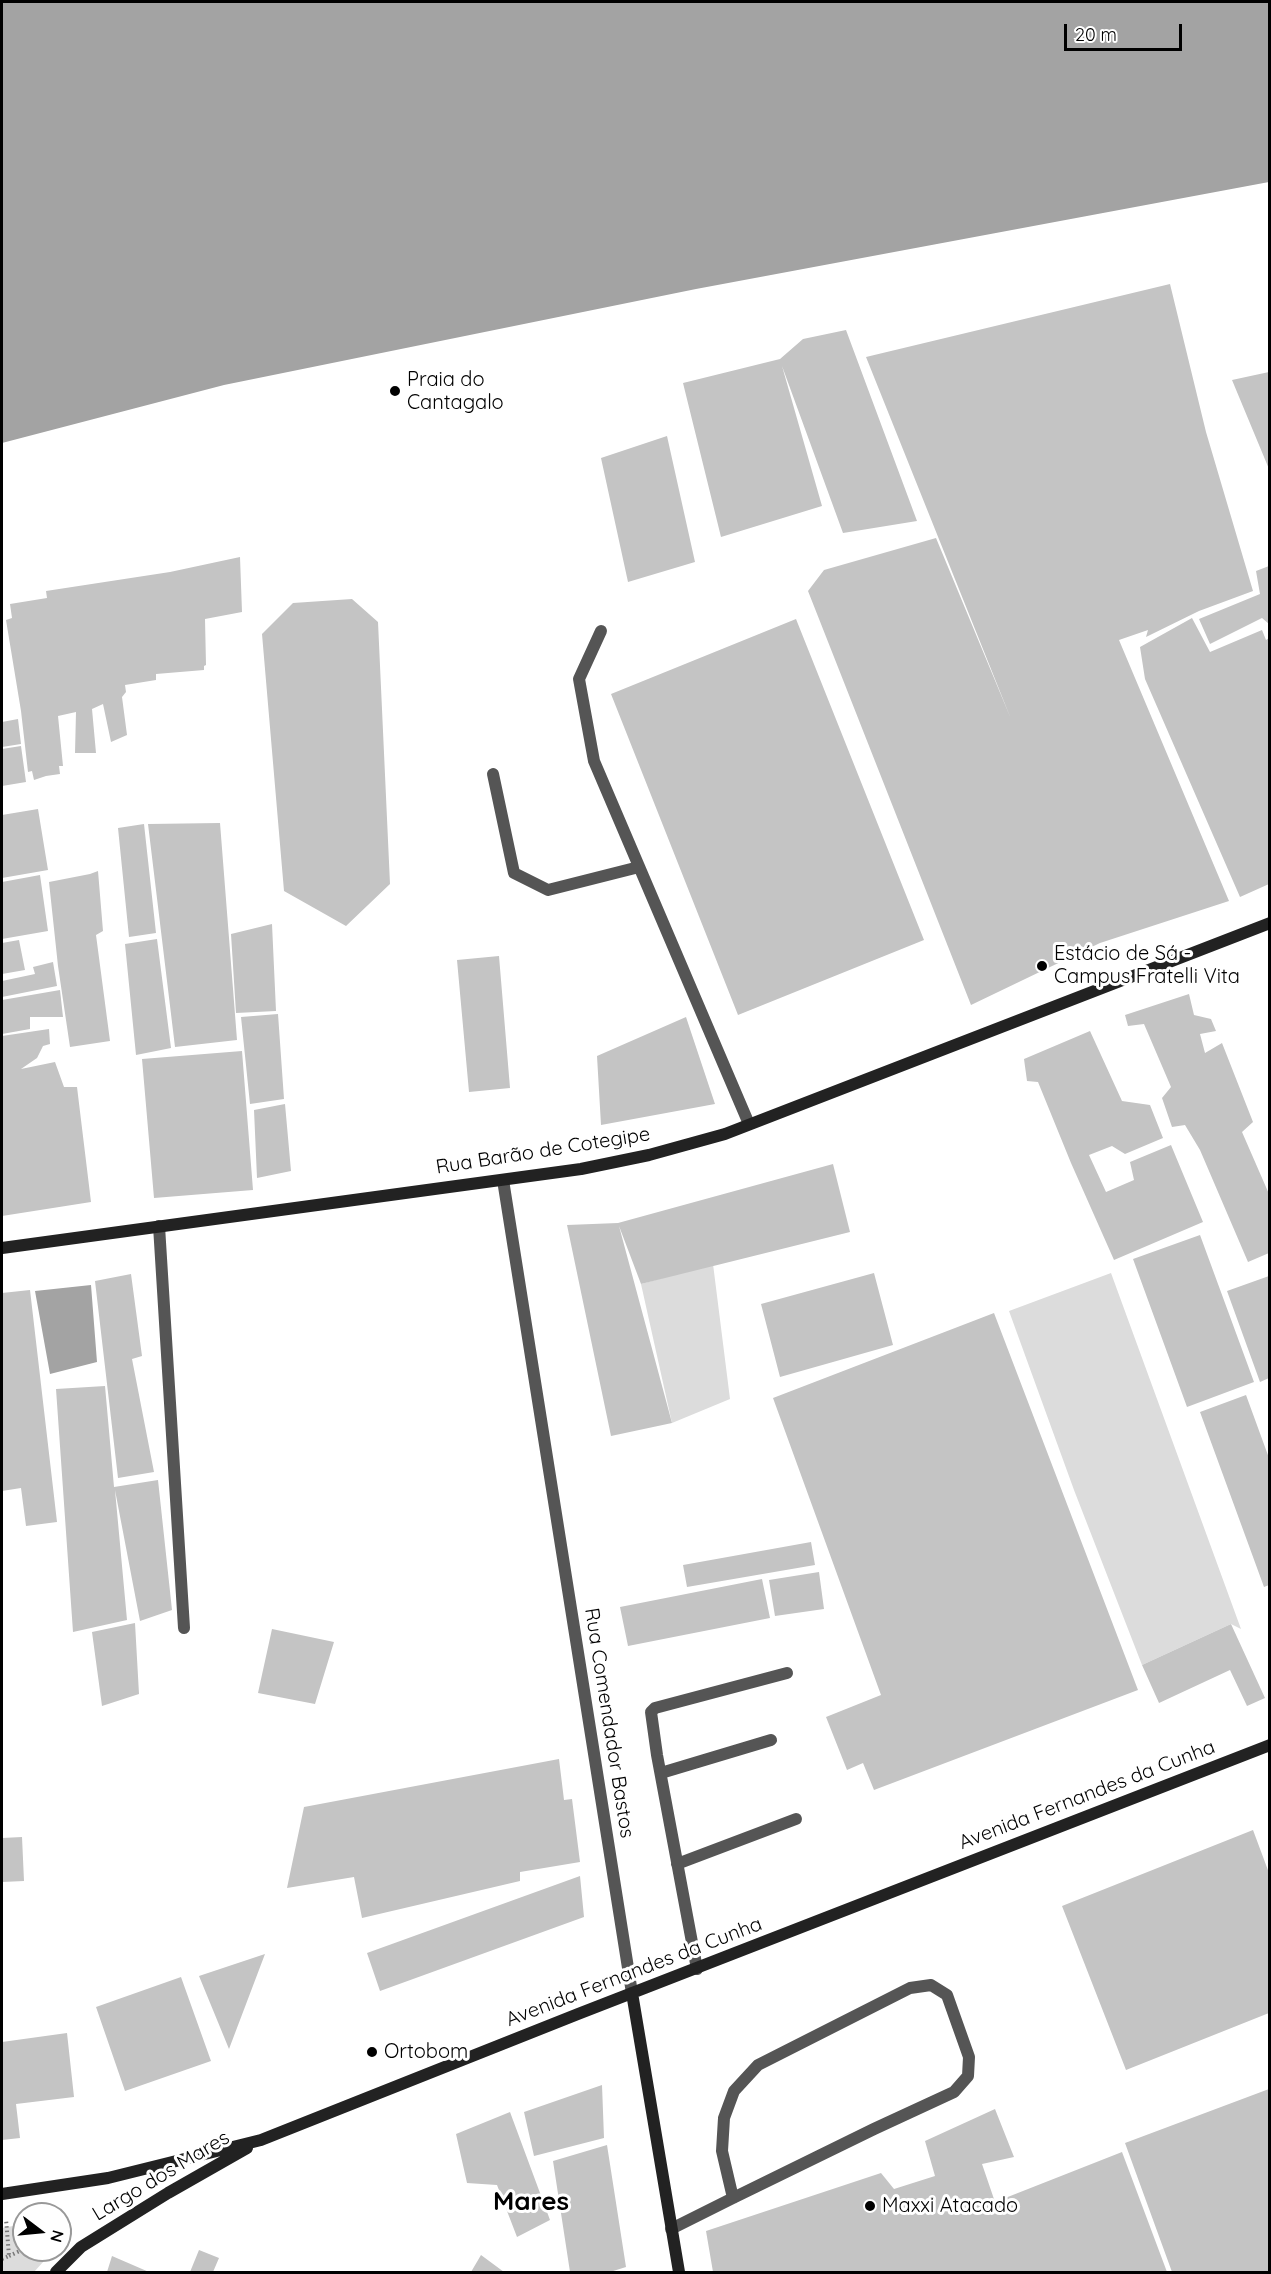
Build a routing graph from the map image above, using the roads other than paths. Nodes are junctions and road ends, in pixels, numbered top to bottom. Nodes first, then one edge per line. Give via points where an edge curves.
1 (601, 631) dead end
2 (493, 774) dead end
3 (639, 867) junction
4 (1269, 926) edge
5 (749, 1124) junction
6 (503, 1180) junction
7 (159, 1226) junction
8 (2, 1248) edge
9 (184, 1628) dead end
10 (787, 1673) dead end
11 (771, 1740) dead end
12 (1269, 1745) edge
13 (661, 1773) junction
14 (796, 1819) dead end
15 (677, 1864) junction
16 (697, 1969) junction
17 (632, 1993) junction
18 (261, 2140) junction
19 (3, 2194) edge
20 (733, 2198) junction
21 (671, 2229) junction
22 (56, 2272) edge
23 (679, 2272) edge

1 - 3 street via 579,679 594,761
2 - 3 street via 514,873 548,890
3 - 5 street
4 - 5 street, Rua Barão de Cotegipe
5 - 6 street, Rua Barão de Cotegipe via 649,1155
6 - 7 street, Rua Barão de Cotegipe
6 - 17 street, Rua Comendador Bastos
7 - 8 street, Rua Barão de Cotegipe
7 - 9 street
10 - 13 street via 655,1707 650,1719
11 - 13 street
12 - 16 street, Avenida Fernandes da Cunha
13 - 15 street
14 - 15 street
15 - 16 street
16 - 17 street, Avenida Fernandes da Cunha
17 - 18 street, Avenida Fernandes da Cunha
17 - 21 street, Rua Comendador Bastos
18 - 19 street, Avenida Fernandes da Cunha via 108,2178
18 - 22 street, Largo dos Mares via 81,2247
20 - 20 street via 954,2092 968,2076 969,2057 947,1995 931,1985 910,1988 758,2065 734,2091 724,2118 722,2151
20 - 21 street
21 - 23 street, Rua Comendador Bastos

